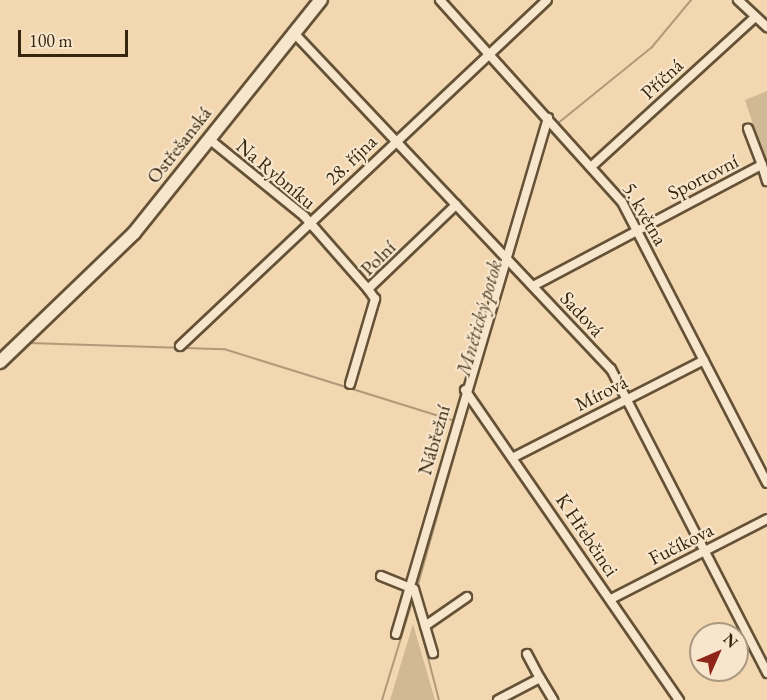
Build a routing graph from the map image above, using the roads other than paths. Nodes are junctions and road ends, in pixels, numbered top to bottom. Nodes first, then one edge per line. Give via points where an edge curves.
1 (321, 0) edge
2 (440, 0) edge
3 (547, 0) edge
4 (738, 0) edge
5 (754, 17) junction
6 (767, 27) edge
7 (294, 33) junction
8 (489, 54) junction
9 (549, 119) junction
10 (748, 129) dead end
11 (209, 139) junction
12 (396, 141) junction
13 (762, 165) junction
14 (592, 166) junction
15 (767, 181) edge
16 (456, 205) junction
17 (309, 223) junction
18 (637, 230) junction
19 (509, 260) junction
20 (532, 286) junction
21 (368, 289) junction
22 (180, 346) dead end
23 (704, 360) junction
24 (0, 362) edge
25 (350, 384) dead end
26 (469, 393) junction
27 (627, 398) junction
28 (514, 457) junction
29 (767, 483) edge
30 (767, 519) edge
31 (705, 551) junction
32 (381, 576) dead end
33 (410, 586) junction
34 (468, 597) dead end
35 (611, 599) junction
36 (425, 626) junction
37 (396, 634) dead end
38 (433, 652) dead end
39 (527, 654) dead end
40 (767, 673) edge
41 (540, 678) junction
42 (498, 700) edge
43 (553, 700) edge
44 (679, 700) edge

1 - 7 street, Ostřešanská
2 - 8 street, 5. května
3 - 8 street, 28. října
4 - 5 street
5 - 6 street
5 - 14 street, Příčná
7 - 11 street, Ostřešanská
7 - 12 street, Sadová
8 - 9 street, 5. května
8 - 12 street, 28. října
9 - 14 street, 5. května
9 - 19 street, Nábřežní
10 - 13 street, Sportovní
11 - 17 street, Na Rybníku
11 - 24 street, Ostřešanská via 134,233
12 - 16 street, Sadová
12 - 17 street, 28. října
13 - 15 street, Sportovní
13 - 18 street, Sportovní
14 - 18 street, 5. května via 622,202
16 - 19 street, Sadová
16 - 21 street, Polní
17 - 21 street, Na Rybníku
17 - 22 street, 28. října
18 - 20 street, Sportovní
18 - 23 street, 5. května
19 - 20 street, Sadová
19 - 26 street, Nábřežní
20 - 27 street, Sadová via 611,369
21 - 25 street, Polní via 375,299
23 - 27 street, Mírová
23 - 29 street, 5. května
26 - 28 street, K Hřebčinci
26 - 33 street, Nábřežní via 457,421
27 - 28 street, Mírová
27 - 31 street, Sadová
28 - 35 street, K Hřebčinci
30 - 31 street, Fučíkova
31 - 35 street, Fučíkova
31 - 40 street, Sadová
32 - 33 street
33 - 36 street
33 - 37 street, Nábřežní
34 - 36 street
35 - 44 street, K Hřebčinci
36 - 38 street
39 - 41 street
41 - 42 street
41 - 43 street

